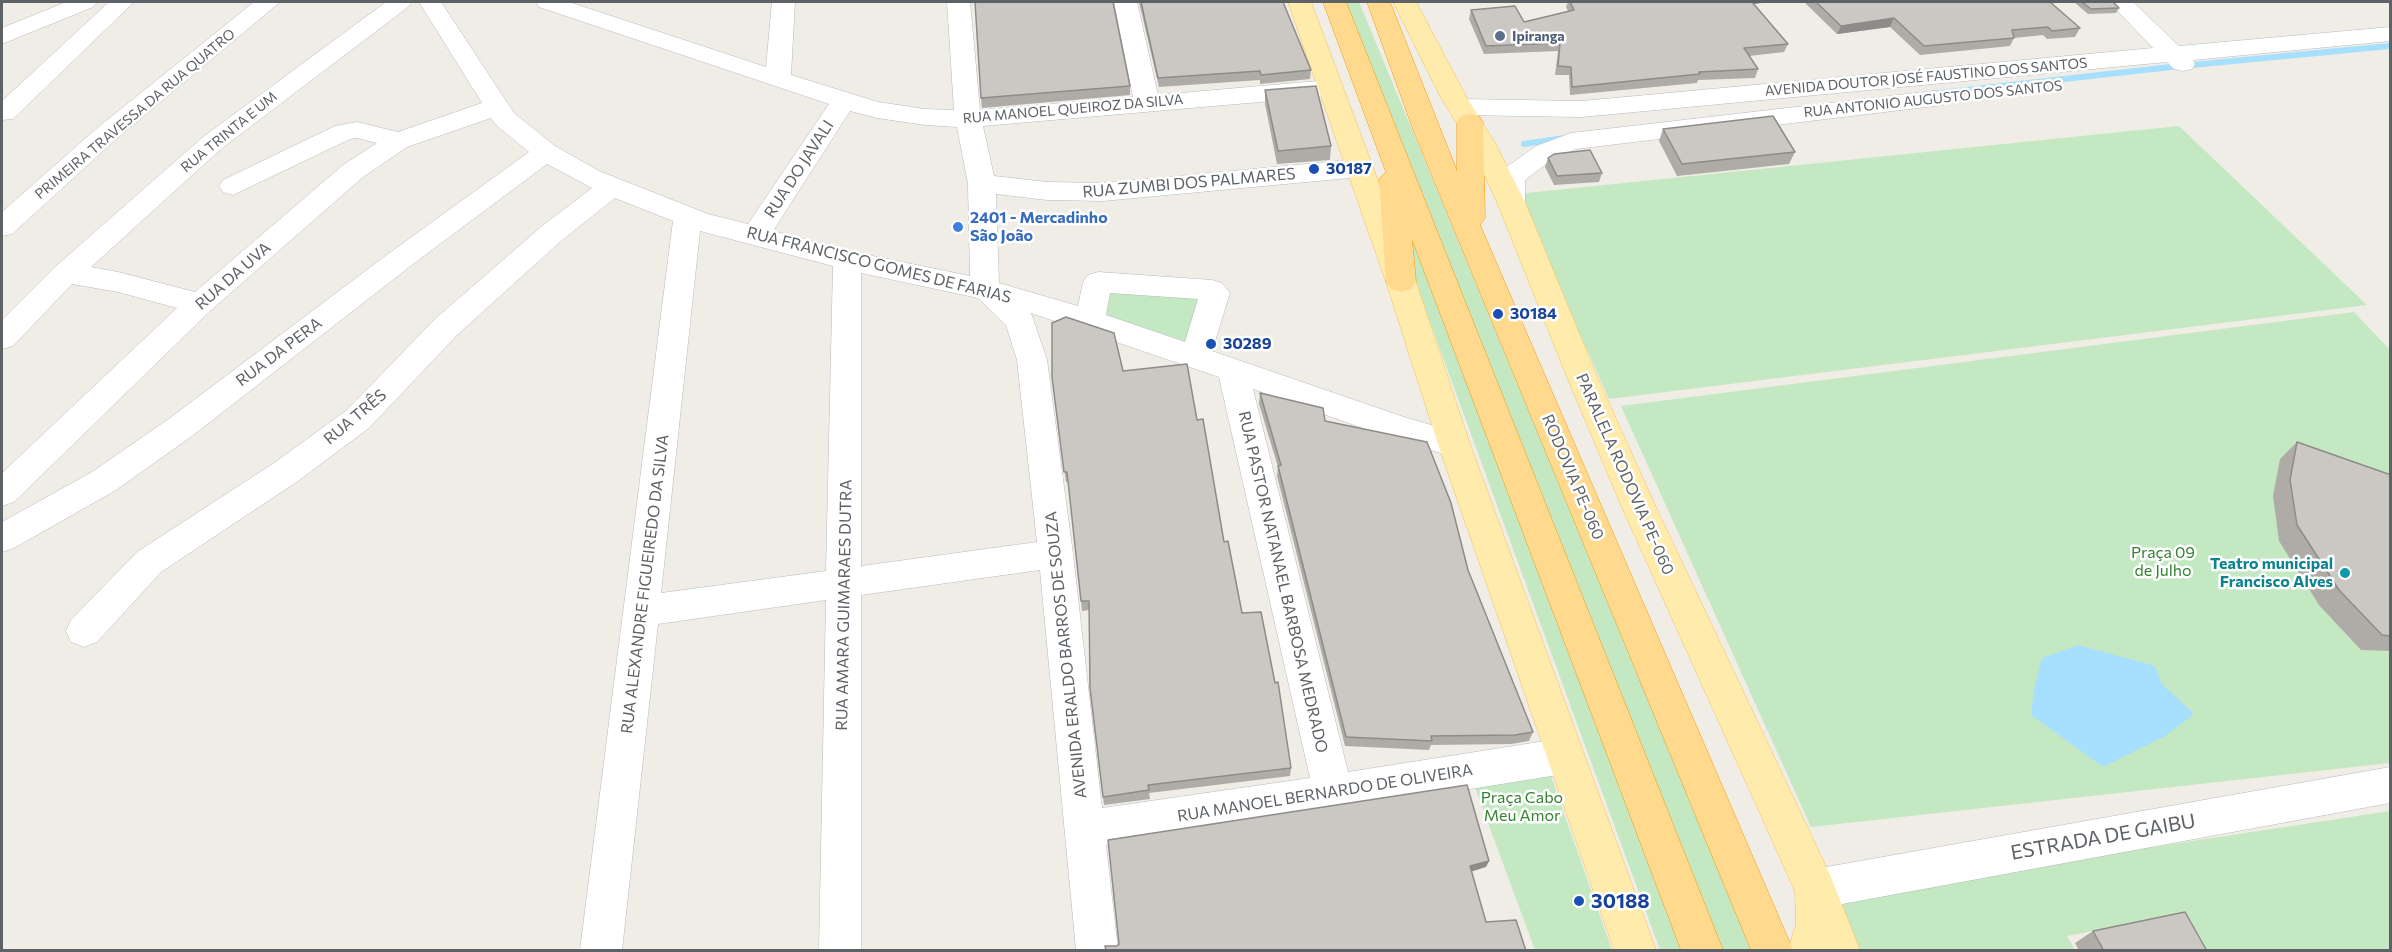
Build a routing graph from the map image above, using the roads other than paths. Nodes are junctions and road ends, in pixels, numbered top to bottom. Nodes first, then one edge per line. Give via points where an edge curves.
1 (85, 2) edge
2 (122, 2) edge
3 (268, 2) edge
4 (400, 2) edge
5 (430, 2) edge
6 (547, 2) edge
7 (784, 2) edge
8 (958, 2) edge
9 (1125, 2) edge
10 (1299, 2) edge
11 (1334, 2) edge
12 (1378, 2) edge
13 (1404, 2) edge
14 (2120, 2) edge
15 (610, 12) edge
16 (2391, 34) edge
17 (2, 37) edge
18 (2391, 52) edge
19 (2182, 63) junction
20 (778, 77) junction
21 (1329, 87) junction
22 (844, 101) junction
23 (1147, 103) junction
24 (496, 107) junction
25 (4, 113) dead end
26 (1465, 115) junction
27 (968, 119) junction
28 (398, 141) junction
29 (1391, 147) junction
30 (546, 152) junction
31 (1360, 168) junction
32 (982, 184) junction
33 (233, 186) dead end
34 (612, 186) junction
35 (1511, 202) junction
36 (688, 217) junction
37 (2, 227) edge
38 (1472, 235) junction
39 (755, 236) junction
40 (847, 260) junction
41 (66, 273) junction
42 (1401, 282) junction
43 (984, 289) junction
44 (200, 304) junction
45 (1080, 318) junction
46 (2, 338) edge
47 (1195, 357) junction
48 (1032, 360) junction
49 (1233, 371) junction
50 (1454, 444) junction
51 (2, 493) edge
52 (2, 538) edge
53 (1056, 554) junction
54 (844, 583) junction
55 (642, 610) junction
56 (84, 631) dead end
57 (1564, 756) junction
58 (2391, 785) edge
59 (1333, 793) junction
60 (1085, 829) junction
61 (1815, 889) junction
62 (601, 951) edge
63 (840, 951) edge
64 (1097, 951) edge
65 (1635, 951) edge
66 (1702, 951) edge
67 (1772, 951) edge
68 (1809, 951) edge
69 (1839, 951) edge

1 - 17 street
2 - 25 street
3 - 37 street, PRIMEIRA TRAVESSA DA RUA QUATRO via 105,135
4 - 41 street, RUA TRINTA E UM via 212,143
5 - 24 street, RUA FRANCISCO GOMES DE FARIAS
6 - 15 street, RUA MANOEL QUEIROZ DA SILVA
7 - 20 street
8 - 27 street
9 - 23 street
10 - 21 main road
11 - 29 highway
12 - 38 highway, RODOVIA PE-060 via 1427,132
13 - 26 main road, PARALELA RODOVIA PE-060
14 - 19 street
15 - 20 street, RUA MANOEL QUEIROZ DA SILVA
16 - 19 street, AVENIDA DOUTOR JOSÉ FAUSTINO DOS SANTOS
18 - 19 street, RUA ANTONIO AUGUSTO DOS SANTOS
19 - 26 street, AVENIDA DOUTOR JOSÉ FAUSTINO DOS SANTOS
19 - 35 street, RUA ANTONIO AUGUSTO DOS SANTOS via 1571,141 1545,152 1511,177
20 - 22 street, RUA MANOEL QUEIROZ DA SILVA
21 - 23 street, RUA MANOEL QUEIROZ DA SILVA
21 - 31 main road
22 - 27 street, RUA MANOEL QUEIROZ DA SILVA via 906,114
22 - 39 street, RUA DO JAVALI
23 - 27 street, RUA MANOEL QUEIROZ DA SILVA
24 - 28 street, RUA DA UVA
24 - 30 street, RUA FRANCISCO GOMES DE FARIAS via 517,130
26 - 35 main road, PARALELA RODOVIA PE-060
26 - 38 highway
27 - 32 street
28 - 33 street via 371,132 344,132
28 - 44 street, RUA DA UVA via 353,171
29 - 42 highway
29 - 66 highway
30 - 34 street, RUA FRANCISCO GOMES DE FARIAS
30 - 52 street, RUA DA PERA via 162,441 104,481
31 - 32 street, RUA ZUMBI DOS PALMARES via 1103,192
31 - 42 main road
32 - 43 street
34 - 36 street, RUA FRANCISCO GOMES DE FARIAS
34 - 56 street, RUA TRÊS via 446,327 358,419 286,472 149,562
35 - 61 main road, PARALELA RODOVIA PE-060 via 1637,503
36 - 39 street, RUA FRANCISCO GOMES DE FARIAS
36 - 55 street, RUA ALEXANDRE FIGUEIREDO DA SILVA
38 - 67 highway, RODOVIA PE-060
39 - 40 street, RUA FRANCISCO GOMES DE FARIAS
40 - 43 street, RUA FRANCISCO GOMES DE FARIAS
40 - 54 street, RUA AMARA GUIMARAES DUTRA
41 - 44 street
41 - 46 street, RUA TRINTA E UM
42 - 50 main road
43 - 45 street, RUA FRANCISCO GOMES DE FARIAS
43 - 48 street, AVENIDA ERALDO BARROS DE SOUZA via 1020,320
44 - 51 street, RUA DA UVA
45 - 47 street, RUA FRANCISCO GOMES DE FARIAS
45 - 47 street via 1098,282 1214,291
45 - 48 street via 1058,322 1044,335
47 - 49 street, RUA FRANCISCO GOMES DE FARIAS
48 - 53 street, AVENIDA ERALDO BARROS DE SOUZA
49 - 50 street, RUA FRANCISCO GOMES DE FARIAS
49 - 59 street, RUA PASTOR NATANAEL BARBOSA MEDRADO
50 - 57 main road
53 - 54 street
53 - 60 street, AVENIDA ERALDO BARROS DE SOUZA
54 - 55 street
54 - 63 street, RUA AMARA GUIMARAES DUTRA
55 - 62 street, RUA ALEXANDRE FIGUEIREDO DA SILVA
57 - 59 street, RUA MANOEL BERNARDO DE OLIVEIRA
57 - 65 main road
58 - 61 street, ESTRADA DE GAIBU
59 - 60 street, RUA MANOEL BERNARDO DE OLIVEIRA
60 - 64 street, AVENIDA ERALDO BARROS DE SOUZA
61 - 68 main road via 1816,925
61 - 69 main road, PARALELA RODOVIA PE-060

